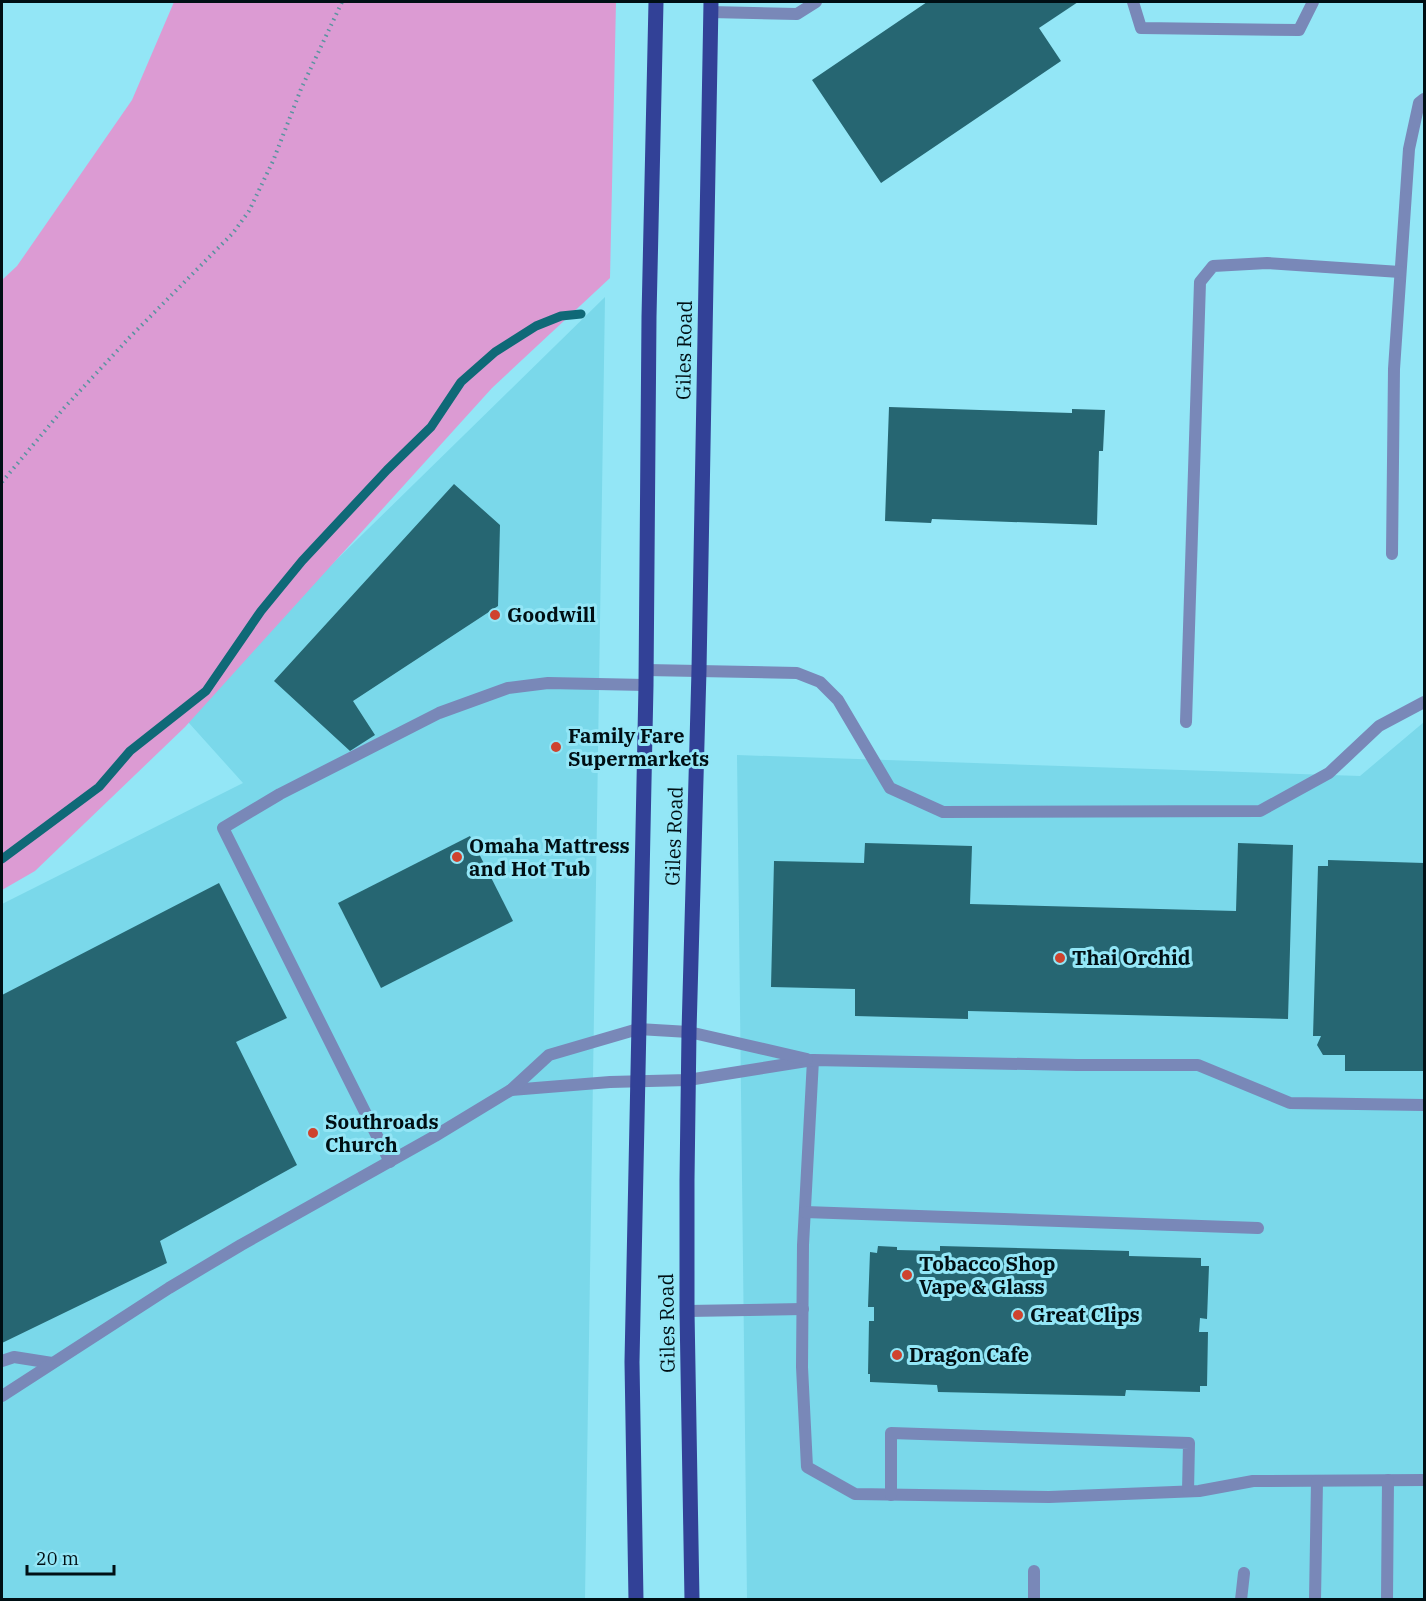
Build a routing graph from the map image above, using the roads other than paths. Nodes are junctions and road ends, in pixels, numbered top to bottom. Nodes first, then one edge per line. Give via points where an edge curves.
1 (656, 2) edge
2 (816, 2) edge
3 (1133, 2) edge
4 (1313, 2) edge
5 (711, 7) edge
6 (1425, 99) edge
7 (1400, 272) junction
8 (1392, 554) dead end
9 (699, 670) junction
10 (646, 677) junction
11 (1425, 702) edge
12 (1186, 722) dead end
13 (638, 1029) junction
14 (689, 1032) junction
15 (813, 1060) junction
16 (688, 1080) junction
17 (638, 1082) junction
18 (511, 1090) junction
19 (1425, 1105) edge
20 (390, 1162) junction
21 (805, 1212) junction
22 (1258, 1228) dead end
23 (802, 1308) junction
24 (687, 1311) junction
25 (2, 1361) edge
26 (52, 1363) junction
27 (2, 1396) edge
28 (1388, 1480) junction
29 (1425, 1480) edge
30 (1317, 1481) junction
31 (1188, 1491) junction
32 (891, 1495) junction
33 (1034, 1571) dead end
34 (1244, 1572) dead end
35 (636, 1599) edge
36 (692, 1599) edge
37 (1034, 1599) edge
38 (1241, 1599) edge
39 (1315, 1599) edge
40 (1387, 1599) edge

1 - 10 main road, Giles Road
2 - 5 lane via 797,14
3 - 4 lane via 1141,28 1299,30
5 - 9 main road, Giles Road
6 - 7 lane via 1419,104 1409,149
7 - 8 lane via 1394,369
7 - 12 lane via 1268,263 1213,266 1200,282
9 - 10 lane
9 - 11 lane via 797,673 820,682 838,700 890,788 943,812 1260,811 1329,773 1379,726
9 - 14 main road, Giles Road
10 - 13 main road, Giles Road
10 - 20 lane via 508,688 439,713 280,794 223,828
13 - 14 lane
13 - 17 main road, Giles Road
13 - 18 lane via 549,1055
14 - 15 lane
14 - 16 main road, Giles Road
15 - 16 lane
15 - 19 lane via 1198,1065 1290,1103
15 - 21 lane
16 - 17 lane
16 - 24 main road, Giles Road
17 - 18 lane
17 - 35 main road, Giles Road via 632,1362
18 - 20 lane
20 - 26 lane via 241,1245
21 - 22 lane
21 - 23 lane
23 - 24 lane
23 - 32 lane via 807,1467 855,1494
24 - 36 main road, Giles Road
25 - 26 lane via 14,1357
26 - 27 lane
28 - 29 lane
28 - 30 lane
28 - 40 lane
30 - 31 lane via 1253,1481
30 - 39 lane
31 - 32 lane via 1049,1497
31 - 32 lane via 1189,1443 891,1433
33 - 37 lane
34 - 38 lane

